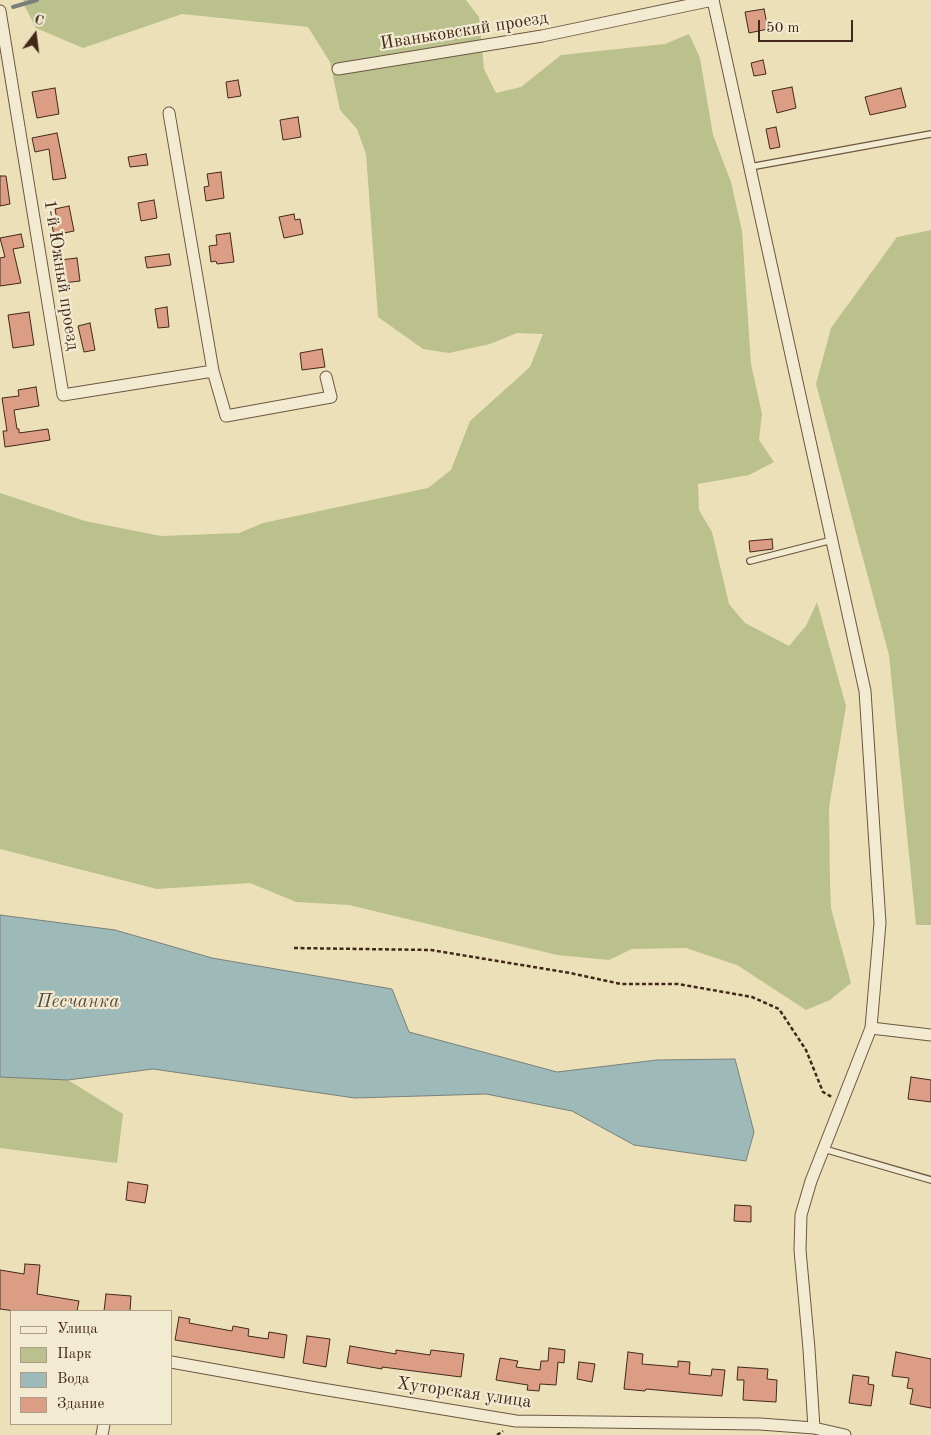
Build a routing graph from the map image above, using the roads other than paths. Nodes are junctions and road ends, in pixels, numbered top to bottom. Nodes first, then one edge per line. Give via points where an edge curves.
1 (713, 0) edge
2 (0, 15) edge
3 (338, 69) dead end
4 (169, 113) dead end
5 (931, 134) edge
6 (750, 167) junction
7 (214, 371) junction
8 (326, 377) dead end
9 (832, 540) junction
10 (750, 561) dead end
11 (871, 1028) junction
12 (931, 1035) edge
13 (824, 1149) junction
14 (931, 1180) edge
15 (172, 1362) edge
16 (814, 1428) junction
17 (845, 1435) edge

1 - 3 street, Иваньковский проезд via 542,36
1 - 6 street
2 - 7 street, 1-й Южный проезд via 63,394
4 - 7 street
5 - 6 lane
6 - 9 street
7 - 8 street via 226,416 331,397
9 - 10 lane
9 - 11 street via 865,691 880,923
11 - 12 street
11 - 13 street
13 - 14 lane
13 - 16 street via 801,1215 800,1250
15 - 16 street, Хуторская улица via 516,1421 760,1424
16 - 17 street, Хуторская улица

